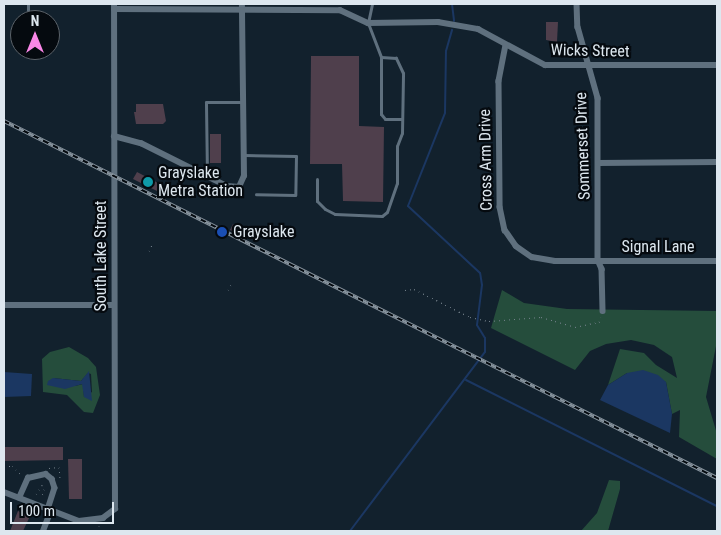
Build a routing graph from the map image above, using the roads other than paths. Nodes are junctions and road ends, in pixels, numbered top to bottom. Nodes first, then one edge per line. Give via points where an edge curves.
1 (242, 4) edge
2 (372, 4) edge
3 (577, 4) edge
4 (114, 6) edge
5 (243, 11) junction
6 (368, 22) junction
7 (506, 45) junction
8 (381, 57) junction
9 (590, 65) junction
10 (717, 65) edge
11 (243, 102) junction
12 (402, 119) junction
13 (114, 136) junction
14 (244, 154) junction
15 (717, 162) edge
16 (598, 163) junction
17 (207, 176) junction
18 (317, 180) dead end
19 (256, 194) dead end
20 (598, 260) junction
21 (717, 261) edge
22 (4, 305) edge
23 (114, 305) junction
24 (603, 311) road end
25 (4, 492) edge
26 (19, 498) junction
27 (50, 510) junction
28 (43, 531) edge

1 - 5 street
2 - 6 lane
3 - 9 street, Sommerset Drive via 578,26
4 - 5 street, Wicks Street
4 - 13 street, South Lake Street
5 - 6 street, Wicks Street via 340,10
5 - 11 street
6 - 7 street, Wicks Street via 438,22 470,28
6 - 8 lane
7 - 9 street, Wicks Street via 545,65
7 - 20 street, Cross Arm Drive via 499,81 500,207 505,230 516,246 532,257 554,261
8 - 12 lane via 396,58 400,62
8 - 12 lane via 381,114 385,119
9 - 10 street, Wicks Street
9 - 16 street, Sommerset Drive via 598,98
11 - 14 street
11 - 17 lane via 206,102
12 - 18 lane via 402,134 397,146 397,183 387,212 382,216 335,214 325,210 317,201
13 - 17 street via 141,143
13 - 23 street, South Lake Street
14 - 17 street via 244,176 239,187 227,186
14 - 19 lane via 296,156 295,195
15 - 16 street
16 - 20 street, Sommerset Drive
20 - 21 street, Signal Lane
20 - 24 street, Sommerset Drive via 602,269
22 - 23 street
23 - 27 street, South Lake Street via 115,509 103,518 79,521
25 - 26 street
26 - 27 street
26 - 27 street via 28,478 46,474 55,488
27 - 28 street

